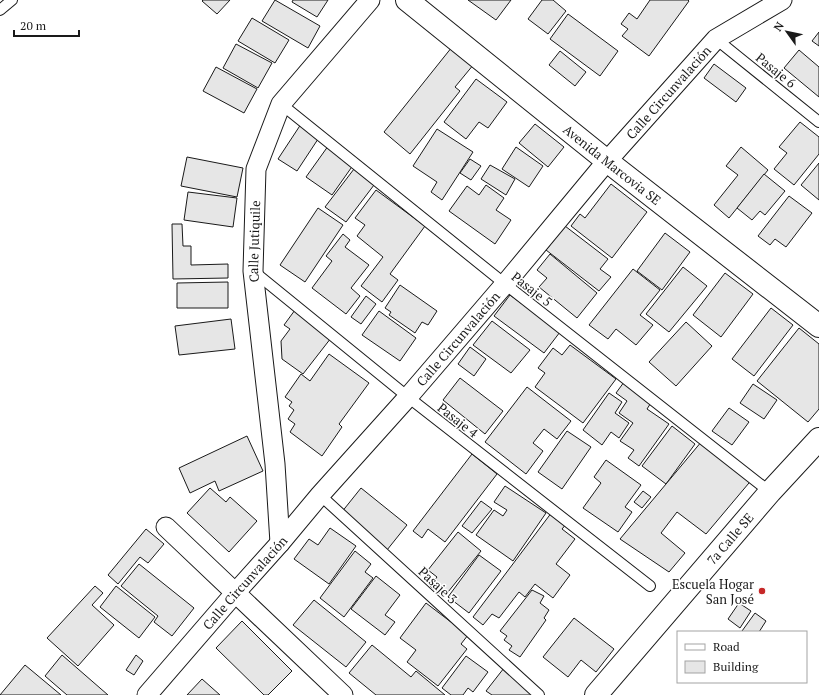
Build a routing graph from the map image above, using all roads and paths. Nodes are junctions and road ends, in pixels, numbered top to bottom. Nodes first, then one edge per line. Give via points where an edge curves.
1 (12, 0) edge
2 (370, 0) edge
3 (407, 0) edge
4 (782, 0) edge
5 (0, 10) edge
6 (716, 39) junction
7 (281, 104) junction
8 (819, 122) edge
9 (608, 161) junction
10 (253, 271) junction
11 (505, 284) junction
12 (819, 326) edge
13 (408, 397) junction
14 (819, 439) edge
15 (770, 492) junction
16 (320, 495) junction
17 (166, 527) dead end
18 (280, 543) junction
19 (650, 586) dead end
20 (236, 592) junction
21 (147, 695) edge
22 (343, 695) edge
23 (538, 695) edge
24 (596, 695) edge

1 - 5 lane
2 - 7 street, Calle Jutiquile
3 - 9 street, Avenida Marcovia SE
4 - 6 street, Calle Circunvalación
6 - 8 lane, Pasaje 6
6 - 9 street, Calle Circunvalación
7 - 10 street, Calle Jutiquile via 256,169
7 - 11 lane, Pasaje 5
9 - 11 street, Calle Circunvalación
9 - 12 street, Avenida Marcovia SE
10 - 13 lane, Pasaje 4
10 - 18 street, Calle Jutiquile via 275,464
11 - 13 street, Calle Circunvalación
11 - 15 lane, Pasaje 5
13 - 16 street, Calle Circunvalación
13 - 19 lane, Pasaje 4
14 - 15 street, 7a Calle SE
15 - 24 street, 7a Calle SE
16 - 18 street, Calle Circunvalación
16 - 23 lane, Pasaje 3
17 - 20 street
18 - 20 street, Calle Circunvalación
20 - 21 street, Calle Circunvalación
20 - 22 street

